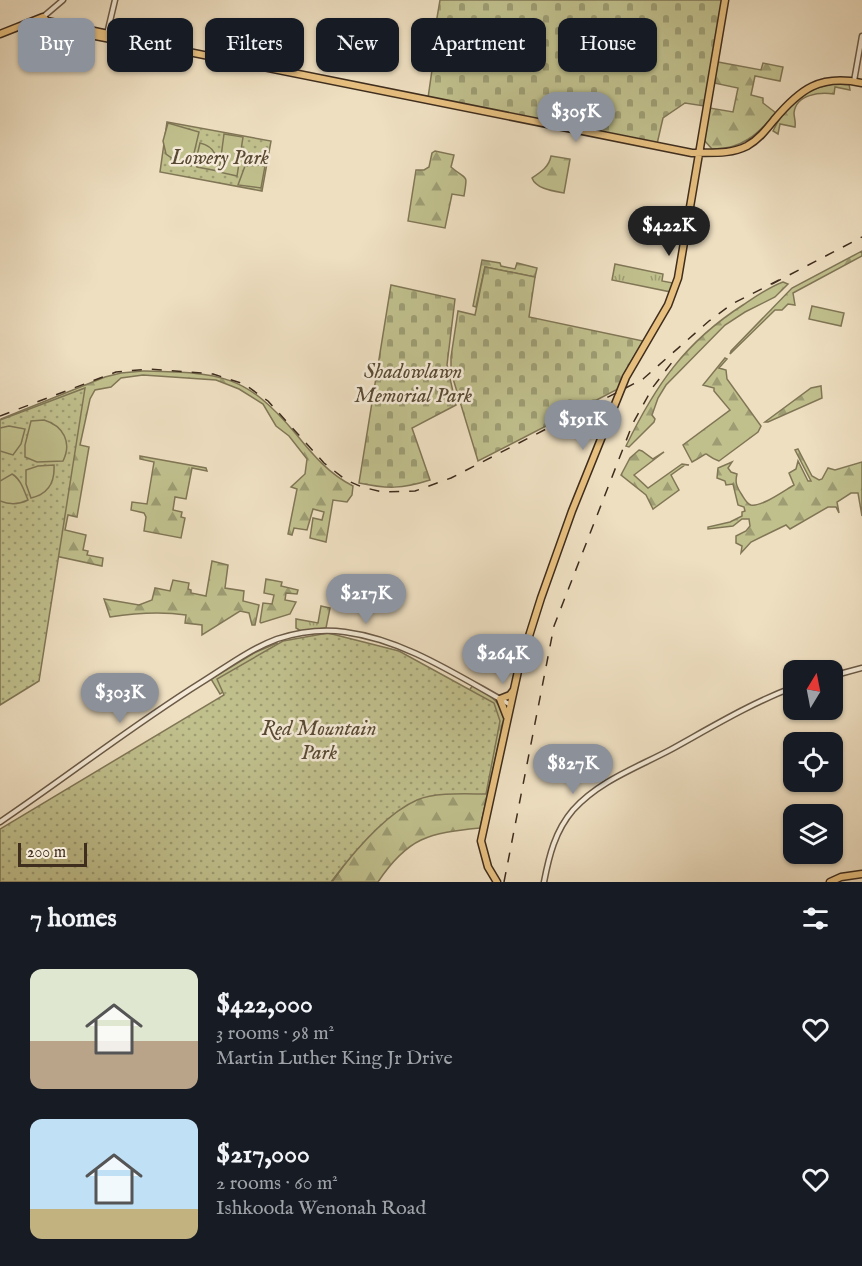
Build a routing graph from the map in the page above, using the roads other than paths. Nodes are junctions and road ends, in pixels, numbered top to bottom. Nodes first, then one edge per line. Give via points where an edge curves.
1 (63, 0) edge
2 (115, 0) edge
3 (725, 0) edge
4 (43, 17) joint
5 (18, 27) edge
6 (95, 33) edge
7 (0, 34) edge
8 (106, 35) junction
9 (862, 36) edge
10 (854, 81) junction
11 (862, 83) edge
12 (702, 136) junction
13 (699, 153) junction
14 (713, 153) junction
15 (862, 668) edge
16 (843, 673) edge
17 (514, 691) junction
18 (783, 692) edge
19 (500, 699) junction
20 (511, 705) junction
21 (507, 719) junction
22 (0, 822) edge
23 (862, 874) edge
24 (497, 882) edge
25 (544, 882) edge
26 (830, 882) edge

1 - 4 street
2 - 8 street
3 - 12 main road
4 - 8 main road via 46,21
5 - 7 main road
6 - 8 main road
8 - 13 main road
9 - 10 street
10 - 11 main road
10 - 14 main road via 840,79 812,85 798,94 747,146
12 - 13 main road
12 - 14 main road via 703,145
13 - 14 main road
13 - 17 main road via 678,278 668,305 626,377 572,511 530,629
15 - 16 street
17 - 19 main road
17 - 20 main road
18 - 25 street via 591,792 559,830
19 - 20 street
19 - 21 main road
19 - 22 street via 398,646 349,633 290,635 250,652 161,708
20 - 21 main road
21 - 24 main road via 482,841 483,855
23 - 26 main road

